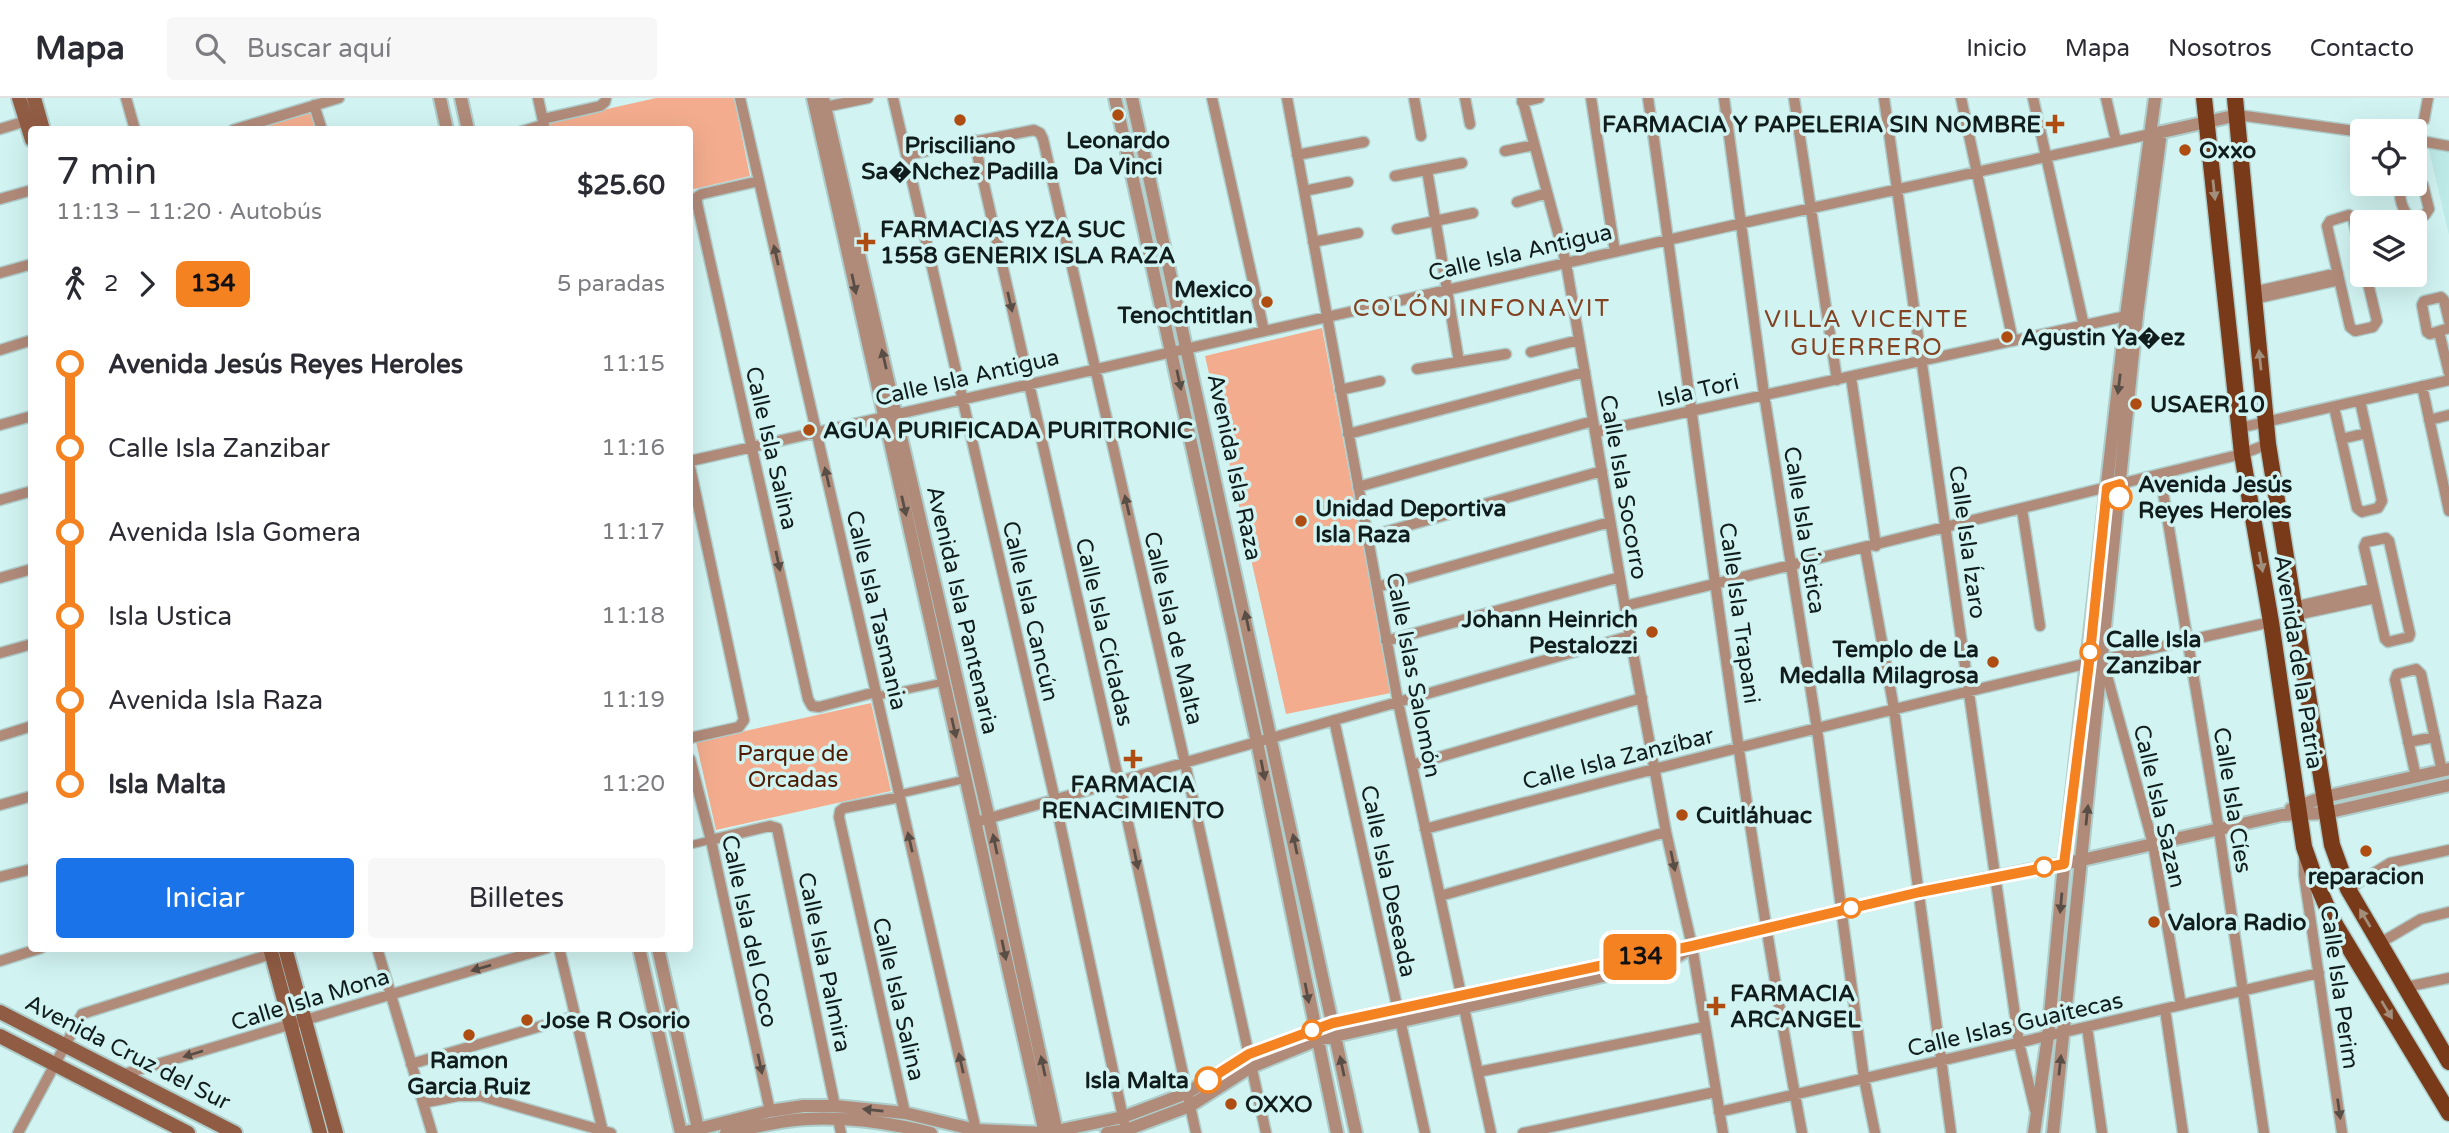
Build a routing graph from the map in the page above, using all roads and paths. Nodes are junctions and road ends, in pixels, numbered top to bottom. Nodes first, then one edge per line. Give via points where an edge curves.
1 (19, 98) edge
2 (34, 98) edge
3 (126, 98) edge
4 (339, 98) edge
5 (440, 98) edge
6 (461, 98) edge
7 (538, 98) edge
8 (740, 98) edge
9 (868, 98) edge
10 (893, 98) edge
11 (1115, 98) edge
12 (1132, 98) edge
13 (1212, 98) edge
14 (1287, 98) edge
15 (1414, 98) edge
16 (1465, 98) edge
17 (1539, 98) edge
18 (1591, 98) edge
19 (1648, 98) edge
20 (1724, 98) edge
21 (1794, 98) edge
22 (1884, 98) edge
23 (1961, 98) edge
24 (2033, 98) edge
25 (2106, 98) edge
26 (2155, 98) edge
27 (2204, 98) edge
28 (2235, 98) edge
29 (2428, 98) edge
30 (606, 100) edge
31 (1522, 100) edge
32 (819, 103) edge
33 (314, 105) junction
34 (2238, 115) junction
35 (2424, 119) edge
36 (26, 121) junction
37 (2207, 122) junction
38 (544, 124) edge
39 (1470, 124) dead end
40 (42, 126) edge
41 (134, 126) edge
42 (246, 126) edge
43 (321, 126) edge
44 (446, 126) edge
45 (467, 126) edge
46 (28, 127) edge
47 (0, 129) edge
48 (2350, 130) edge
49 (2156, 133) junction
50 (1421, 136) dead end
51 (974, 140) junction
52 (1364, 142) dead end
53 (2116, 142) junction
54 (2427, 142) edge
55 (1534, 145) junction
56 (2449, 146) edge
57 (1505, 151) dead end
58 (906, 155) junction
59 (1297, 155) junction
60 (2046, 157) junction
61 (1462, 163) dead end
62 (1427, 170) junction
63 (1977, 172) junction
64 (1395, 176) dead end
65 (759, 181) junction
66 (1348, 182) dead end
67 (1897, 189) junction
68 (28, 191) edge
69 (1304, 191) junction
70 (1547, 193) junction
71 (0, 199) edge
72 (1517, 202) dead end
73 (1811, 208) junction
74 (1473, 213) dead end
75 (2350, 216) edge
76 (1437, 221) junction
77 (1743, 223) junction
78 (1397, 229) dead end
79 (1358, 233) dead end
80 (1668, 240) junction
81 (1313, 242) junction
82 (1615, 252) junction
83 (1566, 263) junction
84 (28, 265) edge
85 (0, 274) edge
86 (2339, 276) junction
87 (2369, 287) edge
88 (1448, 290) junction
89 (2253, 295) junction
90 (2132, 315) junction
91 (1327, 317) junction
92 (2449, 321) edge
93 (2084, 326) junction
94 (2444, 330) edge
95 (1264, 331) junction
96 (1579, 340) junction
97 (28, 341) edge
98 (2014, 341) junction
99 (1188, 348) junction
100 (0, 350) edge
101 (1173, 352) junction
102 (1531, 352) dead end
103 (1506, 354) dead end
104 (1922, 361) junction
105 (1459, 362) junction
106 (1096, 369) junction
107 (1417, 369) dead end
108 (1585, 372) junction
109 (1851, 377) junction
110 (1837, 380) junction
111 (2449, 380) edge
112 (1380, 381) dead end
113 (1029, 384) junction
114 (2422, 386) junction
115 (1340, 390) junction
116 (1765, 394) junction
117 (962, 399) junction
118 (2360, 401) junction
119 (2334, 407) junction
120 (1693, 411) junction
121 (890, 415) junction
122 (2449, 415) edge
123 (28, 417) edge
124 (2429, 420) junction
125 (2266, 422) junction
126 (0, 425) edge
127 (1594, 427) junction
128 (2239, 428) junction
129 (817, 432) junction
130 (2367, 433) junction
131 (1348, 434) junction
132 (2341, 439) junction
133 (2268, 444) junction
134 (753, 446) junction
135 (2242, 454) junction
136 (693, 460) edge
137 (1602, 471) junction
138 (2160, 474) junction
139 (693, 481) edge
140 (2120, 484) junction
141 (1358, 487) junction
142 (2107, 488) junction
143 (28, 492) edge
144 (0, 500) edge
145 (2022, 509) junction
146 (2449, 511) edge
147 (1610, 522) junction
148 (1946, 528) junction
149 (1367, 537) junction
150 (1870, 547) junction
151 (1791, 567) junction
152 (28, 570) edge
153 (1620, 577) junction
154 (0, 578) edge
155 (1715, 585) junction
156 (1377, 587) junction
157 (2374, 593) junction
158 (1625, 606) junction
159 (2295, 611) junction
160 (2271, 622) junction
161 (2040, 626) dead end
162 (1630, 636) junction
163 (2188, 640) junction
164 (1387, 641) junction
165 (28, 645) edge
166 (0, 653) edge
167 (2103, 660) junction
168 (2089, 663) junction
169 (944, 682) junction
170 (1970, 691) junction
171 (877, 694) junction
172 (1642, 698) junction
173 (1398, 702) junction
174 (1894, 709) junction
175 (1334, 720) junction
176 (28, 727) edge
177 (1817, 729) junction
178 (0, 736) edge
179 (693, 737) edge
180 (2434, 737) junction
181 (1272, 738) junction
182 (1258, 742) junction
183 (2409, 742) junction
184 (1740, 747) junction
185 (1185, 763) junction
186 (1412, 765) junction
187 (1654, 768) junction
188 (2445, 770) edge
189 (693, 771) edge
190 (2416, 777) junction
191 (966, 779) junction
192 (1119, 782) junction
193 (2449, 785) edge
194 (900, 796) junction
195 (28, 797) edge
196 (1055, 800) junction
197 (0, 805) edge
198 (2325, 805) junction
199 (2298, 810) junction
200 (989, 818) junction
201 (976, 822) junction
202 (1425, 829) junction
203 (2219, 830) junction
204 (1666, 832) junction
205 (711, 840) junction
206 (693, 844) edge
207 (2153, 844) junction
208 (2304, 847) junction
209 (2449, 850) edge
210 (2082, 860) junction
211 (2064, 864) junction
212 (28, 870) edge
213 (0, 877) edge
214 (1997, 877) junction
215 (2348, 889) junction
216 (1920, 892) junction
217 (1440, 896) junction
218 (1841, 911) junction
219 (2449, 912) edge
220 (1766, 929) junction
221 (2380, 943) junction
222 (1692, 946) junction
223 (28, 952) edge
224 (269, 952) edge
225 (276, 952) edge
226 (378, 952) edge
227 (534, 952) edge
228 (560, 952) edge
229 (640, 952) edge
230 (659, 952) edge
231 (0, 961) edge
232 (2319, 973) junction
233 (2449, 978) edge
234 (2406, 987) junction
235 (2242, 991) junction
236 (391, 995) junction
237 (1463, 1001) junction
238 (2180, 1005) junction
239 (1398, 1008) junction
240 (2165, 1009) junction
241 (0, 1012) edge
242 (576, 1016) junction
243 (1401, 1021) junction
244 (299, 1022) junction
245 (1704, 1027) junction
246 (2087, 1027) junction
247 (1334, 1029) junction
248 (2064, 1032) junction
249 (0, 1035) edge
250 (1316, 1035) junction
251 (2049, 1036) junction
252 (2019, 1042) junction
253 (64, 1044) junction
254 (1250, 1060) junction
255 (1940, 1061) junction
256 (2449, 1062) edge
257 (55, 1063) junction
258 (411, 1064) junction
259 (1478, 1072) junction
260 (124, 1074) junction
261 (1864, 1078) junction
262 (1715, 1092) junction
263 (1795, 1094) junction
264 (1188, 1100) junction
265 (423, 1103) junction
266 (837, 1112) junction
267 (1719, 1112) junction
268 (905, 1113) junction
269 (2449, 1113) edge
270 (2036, 1114) junction
271 (772, 1123) edge
272 (940, 1127) edge
273 (1125, 1127) edge
274 (909, 1130) edge
275 (976, 1130) junction
276 (699, 1131) edge
277 (606, 1132) edge
278 (1051, 1132) edge
279 (18, 1133) edge
280 (188, 1133) edge
281 (235, 1133) edge
282 (320, 1133) edge
283 (336, 1133) edge
284 (432, 1133) edge
285 (682, 1133) edge
286 (726, 1133) edge
287 (841, 1133) edge
288 (931, 1133) edge
289 (1107, 1133) edge
290 (1195, 1133) edge
291 (1266, 1133) edge
292 (1337, 1133) edge
293 (1356, 1133) edge
294 (1425, 1133) edge
295 (1491, 1133) edge
296 (1523, 1133) edge
297 (1723, 1133) edge
298 (1802, 1133) edge
299 (1875, 1133) edge
300 (1951, 1133) edge
301 (2034, 1133) edge
302 (2053, 1133) edge
303 (2102, 1133) edge
304 (2183, 1133) edge
305 (2264, 1133) edge
306 (2342, 1133) edge

1 - 36 main road
2 - 40 main road
3 - 41 street
4 - 33 street
5 - 44 street
6 - 45 street
7 - 38 street
8 - 65 street, Calle Isla Tasmania
9 - 32 street
10 - 58 street, Calle Isla Cancún
11 - 101 street, Avenida Isla Raza
12 - 99 street, Avenida Isla Raza
13 - 95 street
14 - 59 street, Calle Islas Salomón
15 - 50 street
16 - 39 street
17 - 31 street
18 - 82 street
19 - 80 street, Calle Isla Trapani
20 - 77 street, Calle Isla Ústica
21 - 73 street
22 - 67 street, Calle Isla Ízaro
23 - 63 street
24 - 60 street
25 - 53 street
26 - 49 street
27 - 37 main road, Avenida de la Patria
28 - 34 main road, Avenida de la Patria
29 - 35 street
30 - 38 street
31 - 55 street, Calle Isla Socorro
32 - 121 street, Avenida Isla Pantenaria
33 - 42 street
33 - 43 street
34 - 37 street, Calle Isla Antigua
34 - 48 street, Calle Isla Antigua
34 - 89 main road, Avenida de la Patria
36 - 46 main road
36 - 47 street
37 - 49 street, Calle Isla Antigua
37 -> 128 main road, Avenida de la Patria
49 - 53 street, Calle Isla Antigua
49 - 90 street
51 - 58 street
51 - 106 street, Calle Isla de Malta via 1034,130 1040,133
51 -> 113 street, Calle Isla Cícladas
52 - 59 street
53 - 60 street, Calle Isla Antigua
54 - 56 street
55 - 57 street
55 - 70 street, Calle Isla Socorro
58 - 117 street, Calle Isla Cancún
59 - 69 street, Calle Islas Salomón
60 - 63 street, Calle Isla Antigua
60 - 93 street
61 - 62 street
62 - 64 street
62 - 76 street
63 - 67 street, Calle Isla Antigua
63 - 98 street
129 -> 65 street, Calle Isla Tasmania
65 - 134 street, Calle Isla Salina via 697,197
66 - 69 street
67 - 73 street, Calle Isla Antigua
67 - 104 street, Calle Isla Ízaro
68 - 71 street
69 - 81 street, Calle Islas Salomón
70 - 72 street
70 - 83 street, Calle Isla Socorro
73 - 77 street, Calle Isla Antigua
73 - 110 street
74 - 76 street
75 - 86 street via 2327,226
76 - 78 street
76 - 88 street
77 - 80 street, Calle Isla Antigua
77 - 116 street, Calle Isla Ústica
79 - 81 street
80 - 82 street, Calle Isla Antigua
80 - 120 street, Calle Isla Trapani
81 - 91 street, Calle Islas Salomón
82 - 83 street, Calle Isla Antigua
83 - 88 street, Calle Isla Antigua
83 - 96 street, Calle Isla Socorro
84 - 85 street
86 - 87 street via 2350,327 2355,331 2373,327 2377,320
86 - 89 street
88 - 91 street, Calle Isla Antigua
88 - 105 street
125 -> 89 main road, Avenida de la Patria
90 - 93 street, Isla Tori
90 - 140 street
90 -> 142 street
91 - 95 street, Calle Isla Antigua
91 - 115 street, Calle Islas Salomón
92 - 94 street via 2441,297 2424,301 2427,332
93 - 98 street, Isla Tori
94 - 111 street
95 - 99 street, Calle Isla Antigua
96 - 102 street
96 - 108 street, Calle Isla Socorro
97 - 100 street
98 - 104 street, Isla Tori
99 - 101 street, Calle Isla Antigua
181 -> 99 street, Avenida Isla Raza
101 - 106 street, Calle Isla Antigua
101 -> 182 street, Avenida Isla Raza
103 - 105 street
104 - 109 street, Isla Tori
104 - 148 street, Calle Isla Ízaro
105 - 107 street
106 - 113 street, Calle Isla Antigua
185 -> 106 street, Calle Isla de Malta
108 - 127 street, Calle Isla Socorro
108 - 131 street
109 - 110 street, Isla Tori
109 - 150 street
110 - 116 street, Isla Tori
111 - 114 street
112 - 115 street
113 - 117 street, Calle Isla Antigua
113 - 192 street, Calle Isla Cícladas
114 - 118 street
114 - 124 street
115 - 131 street, Calle Islas Salomón
116 - 120 street, Isla Tori
116 - 151 street, Calle Isla Ústica
117 - 121 street, Calle Isla Antigua
117 - 196 street, Calle Isla Cancún
118 - 119 street
118 - 130 street
119 - 125 street
119 - 132 street
120 - 127 street, Isla Tori
120 - 155 street, Calle Isla Trapani
121 - 129 street, Calle Isla Antigua
121 -> 169 street, Avenida Isla Pantenaria
121 - 200 street, Avenida Isla Pantenaria
122 - 124 street
123 - 126 street
124 - 146 street
125 - 128 street
125 - 133 main road, Avenida de la Patria
127 - 137 street, Calle Isla Socorro
127 - 141 street, Isla Tori
128 - 135 main road, Avenida de la Patria
129 - 134 street, Calle Isla Antigua
171 -> 129 street, Calle Isla Tasmania
130 - 132 street
130 - 132 street via 2382,501 2378,508 2362,512 2357,508
131 - 141 street, Calle Islas Salomón
133 - 135 street
133 - 159 main road, Avenida de la Patria
134 - 136 street, Calle Isla Antigua
134 -> 171 street, Calle Isla Salina via 808,699 819,708
135 - 138 street
135 -> 160 main road, Avenida de la Patria
137 - 147 street, Calle Isla Socorro
137 - 149 street
138 - 140 street
138 - 163 street, Calle Isla Cíes
139 - 179 street via 744,723
140 - 142 street
140 - 167 street
141 - 149 street, Calle Islas Salomón
142 - 145 street
142 - 168 street
143 - 144 street
145 - 148 street
145 - 161 street
147 - 153 street, Calle Isla Socorro
147 - 156 street
148 - 150 street
148 - 170 street, Calle Isla Ízaro
149 - 156 street, Calle Islas Salomón
150 - 151 street
150 - 174 street
151 - 155 street
151 - 177 street, Calle Isla Ústica
152 - 154 street
153 - 158 street, Calle Isla Socorro
153 - 164 street
155 - 158 street
155 - 184 street, Calle Isla Trapani
156 - 164 street, Calle Islas Salomón
157 - 157 street via 2364,547 2366,542 2386,538 2409,637 2385,639
157 - 159 street
158 - 162 street, Calle Isla Socorro
159 - 198 main road, Avenida de la Patria
160 - 163 street, Calle Isla Zanzíbar
160 - 199 main road, Avenida de la Patria
162 - 172 street, Calle Isla Socorro
162 - 173 street
163 - 167 street, Calle Isla Zanzíbar
163 - 203 street, Calle Isla Cíes
164 - 173 street, Calle Islas Salomón
165 - 166 street
167 - 168 street, Calle Isla Zanzíbar
167 - 207 street, Calle Isla Sazan
210 -> 167 street
168 - 170 street, Calle Isla Zanzíbar
168 - 211 street
169 - 171 street
169 -> 191 street, Avenida Isla Pantenaria
170 - 174 street, Calle Isla Zanzíbar
170 - 214 street, Calle Isla Ízaro
171 - 194 street, Calle Isla Tasmania
172 - 186 street
172 - 187 street, Calle Isla Socorro
173 - 175 street
173 - 186 street, Calle Islas Salomón
174 - 177 street, Calle Isla Zanzíbar
174 - 216 street
175 - 181 street
175 - 239 street, Calle Isla Deseada
176 - 178 street
177 - 184 street, Calle Isla Zanzíbar
177 - 218 street, Calle Isla Ústica
180 - 183 street
180 - 183 street via 2421,674 2416,670 2397,674 2395,680
180 - 188 street
181 - 182 street
247 -> 181 street, Avenida Isla Raza
182 - 185 street
182 -> 250 street, Avenida Isla Raza
183 - 190 street
184 - 187 street, Calle Isla Zanzíbar
184 - 220 street, Calle Isla Trapani
185 - 192 street
185 - 254 street, Calle Isla de Malta
186 - 202 street, Calle Islas Salomón
187 - 202 street, Calle Isla Zanzíbar
187 - 204 street, Calle Isla Socorro
188 - 190 street
189 - 205 street, Calle Isla del Coco
190 - 198 street
191 - 194 street
191 - 201 street, Avenida Isla Pantenaria
192 - 196 street
192 -> 264 street, Calle Isla Cícladas
193 - 198 street
194 - 268 street, Calle Isla Salina via 844,808 839,817
275 -> 194 street, Calle Isla Tasmania
195 - 197 street
196 - 200 street
196 - 273 street, Calle Isla Cancún
198 - 199 street
198 - 215 main road, Avenida de la Patria via 2332,845
199 - 203 street
199 - 208 main road, Avenida de la Patria
200 - 201 street
278 -> 200 street, Avenida Isla Pantenaria
201 -> 278 street, Avenida Isla Pantenaria
202 - 217 street, Calle Islas Salomón
203 - 207 street
203 - 235 street, Calle Isla Cíes
204 - 217 street
204 -> 222 street, Calle Isla Socorro
205 - 206 street
205 - 266 street, Calle Isla Palmira via 775,826 778,831
205 -> 271 street, Calle Isla del Coco
207 - 210 street
207 - 238 street, Calle Isla Sazan
208 - 232 street, Calle Isla Perim
208 -> 269 main road, Avenida de la Patria via 2333,921
209 - 215 street via 2390,863
210 - 211 street
210 - 248 street
211 - 214 street
211 -> 251 street
212 - 213 street
214 - 216 street
214 - 252 street, Calle Isla Ízaro
221 -> 215 main road, Avenida de la Patria
216 - 218 street
216 - 255 street
217 - 237 street, Calle Islas Salomón
218 - 220 street
218 - 261 street, Calle Isla Ústica
219 - 221 street via 2421,919
220 - 222 street
220 - 263 street, Calle Isla Trapani
221 - 234 main road, Avenida de la Patria
222 - 237 street via 1670,961
222 - 245 street, Calle Isla Socorro
223 - 231 street
224 - 253 street via 87,1012
225 - 244 main road
226 - 236 street
227 -> 236 street, Calle Isla Mona
228 - 242 street
229 - 285 street
230 - 276 street
232 - 235 street, Calle Islas Guaitecas
232 -> 306 street, Calle Isla Perim
233 - 234 street
234 - 256 main road, Avenida de la Patria
235 - 238 street, Calle Islas Guaitecas
235 - 305 street, Calle Isla Cíes
236 - 244 street, Calle Isla Mona
236 - 258 street
237 - 239 street
237 - 243 street
237 - 259 street, Calle Islas Salomón
238 - 240 street, Calle Islas Guaitecas
239 - 243 street, Calle Isla Deseada
239 - 247 street
240 - 246 street, Calle Islas Guaitecas
240 - 304 street
241 - 253 main road, Avenida Cruz del Sur
242 - 258 street
242 - 277 street
243 - 247 street
243 - 294 street, Calle Isla Deseada
244 -> 260 street, Calle Isla Mona
244 - 282 main road
244 - 283 main road
245 - 259 street
245 - 262 street, Calle Isla Socorro
246 - 248 street, Calle Islas Guaitecas
246 - 303 street
247 - 250 street
293 -> 247 street, Avenida Isla Raza
248 - 251 street, Calle Islas Guaitecas
302 -> 248 street
249 - 257 main road, Avenida Cruz del Sur
250 - 254 street
250 - 292 street, Avenida Isla Raza
251 - 252 street, Calle Islas Guaitecas
251 - 270 street
252 - 255 street, Calle Islas Guaitecas
252 - 270 street, Calle Isla Ízaro
253 - 257 street
253 - 260 main road, Avenida Cruz del Sur
254 - 264 street
254 - 291 street, Calle Isla de Malta
255 - 261 street, Calle Islas Guaitecas
255 - 300 street
257 - 279 street
257 - 280 main road, Avenida Cruz del Sur
258 - 265 street
259 - 295 street, Calle Islas Salomón
260 - 281 main road, Avenida Cruz del Sur
261 - 263 street, Calle Islas Guaitecas
261 - 299 street, Calle Isla Ústica
262 - 267 street, Calle Isla Socorro
262 - 296 street
263 - 267 street, Calle Islas Guaitecas
263 - 298 street, Calle Isla Trapani
264 - 273 street
264 - 290 street, Calle Isla Cícladas
265 - 277 street via 481,1096
265 - 284 street
268 -> 266 street
266 - 271 street via 804,1112
266 - 274 street
266 - 287 street, Calle Isla Palmira
267 - 297 street, Calle Isla Socorro
268 - 272 street
270 - 301 street
271 - 276 street
271 - 286 street
272 - 275 street
273 - 278 street
273 - 289 street
274 - 288 street
275 - 278 street
276 - 285 street

